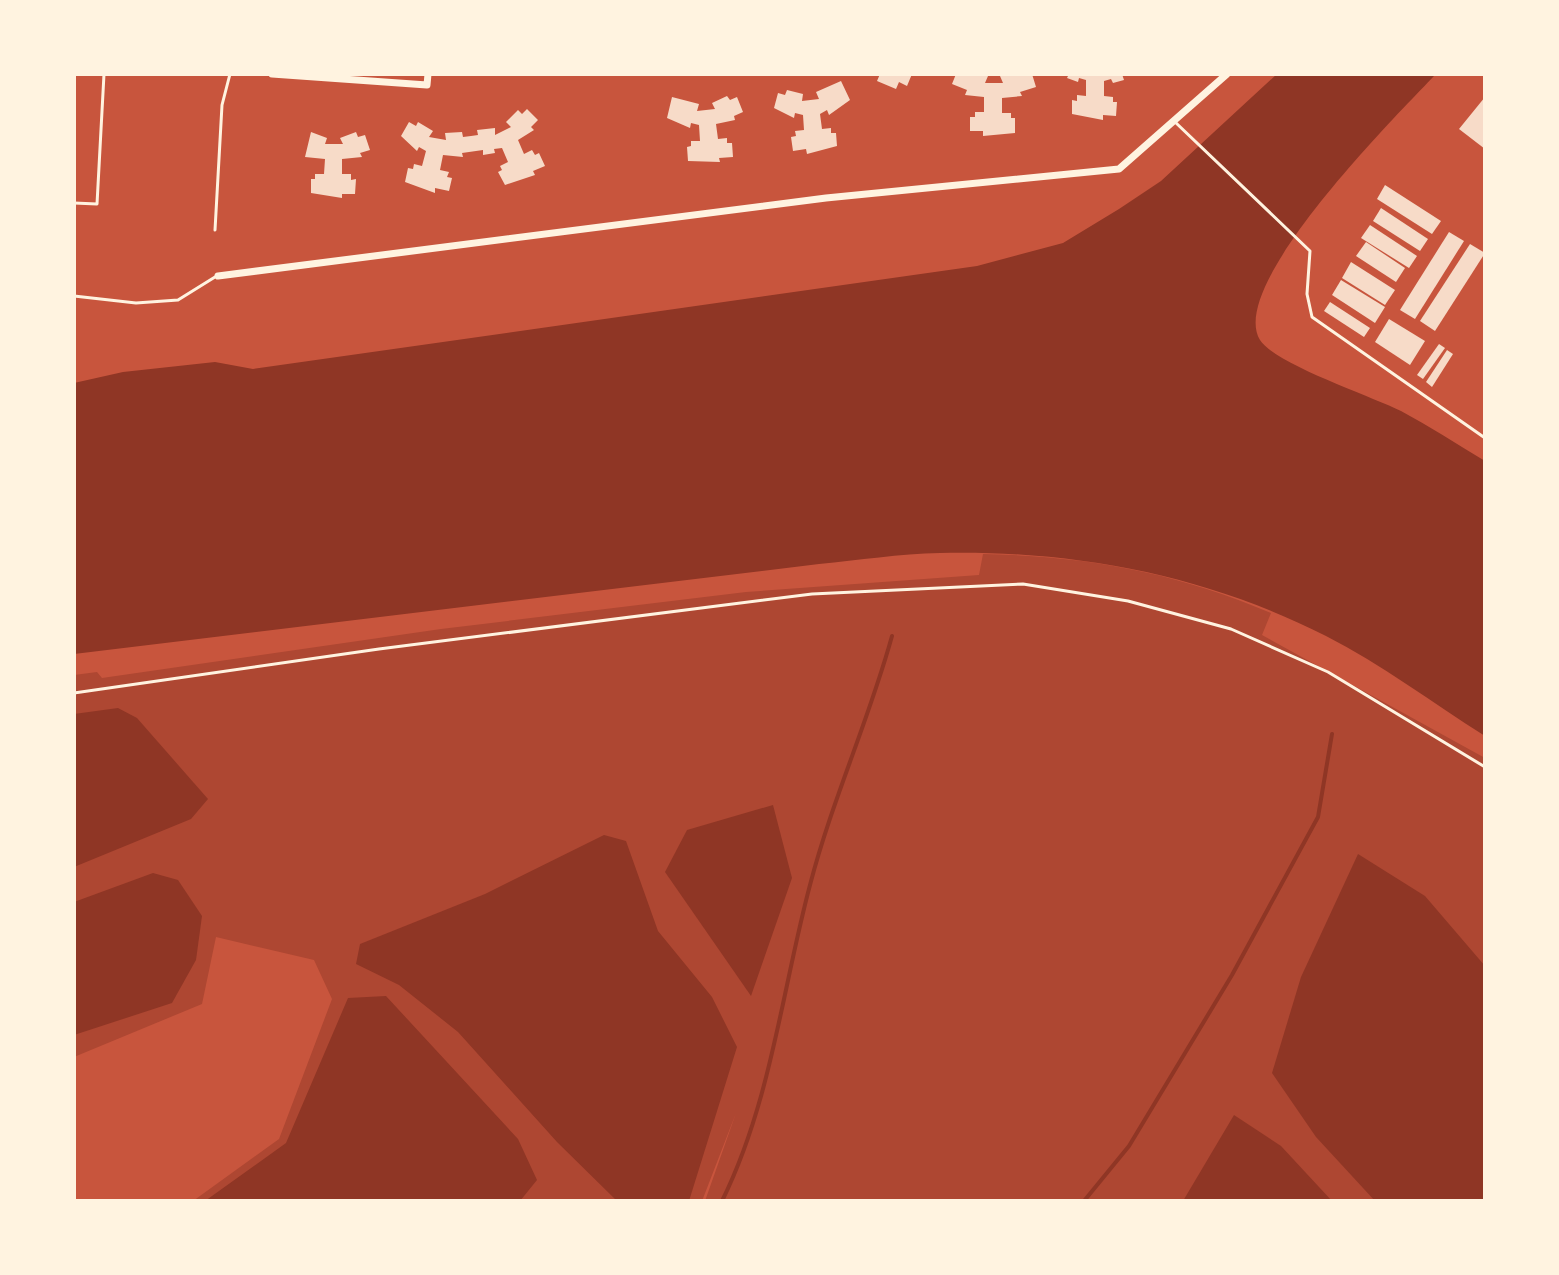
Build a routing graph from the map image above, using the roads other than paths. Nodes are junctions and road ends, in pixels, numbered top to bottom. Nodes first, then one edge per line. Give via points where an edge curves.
1 (104, 74) edge
2 (230, 74) edge
3 (272, 74) edge
4 (428, 74) edge
5 (1227, 74) edge
6 (1174, 120) junction
7 (74, 203) edge
8 (215, 230) dead end
9 (218, 276) joint
10 (74, 296) edge
11 (1485, 438) edge
12 (74, 693) edge
13 (1485, 767) edge

1 - 7 lane via 97,204
2 - 8 lane via 222,105
3 - 4 street via 427,85
5 - 6 street
6 - 9 street via 1119,169 826,198
6 - 11 lane via 1310,251 1307,294 1312,317
9 - 10 lane via 178,300 136,303
12 - 13 lane via 812,594 1023,584 1128,601 1231,629 1328,672

